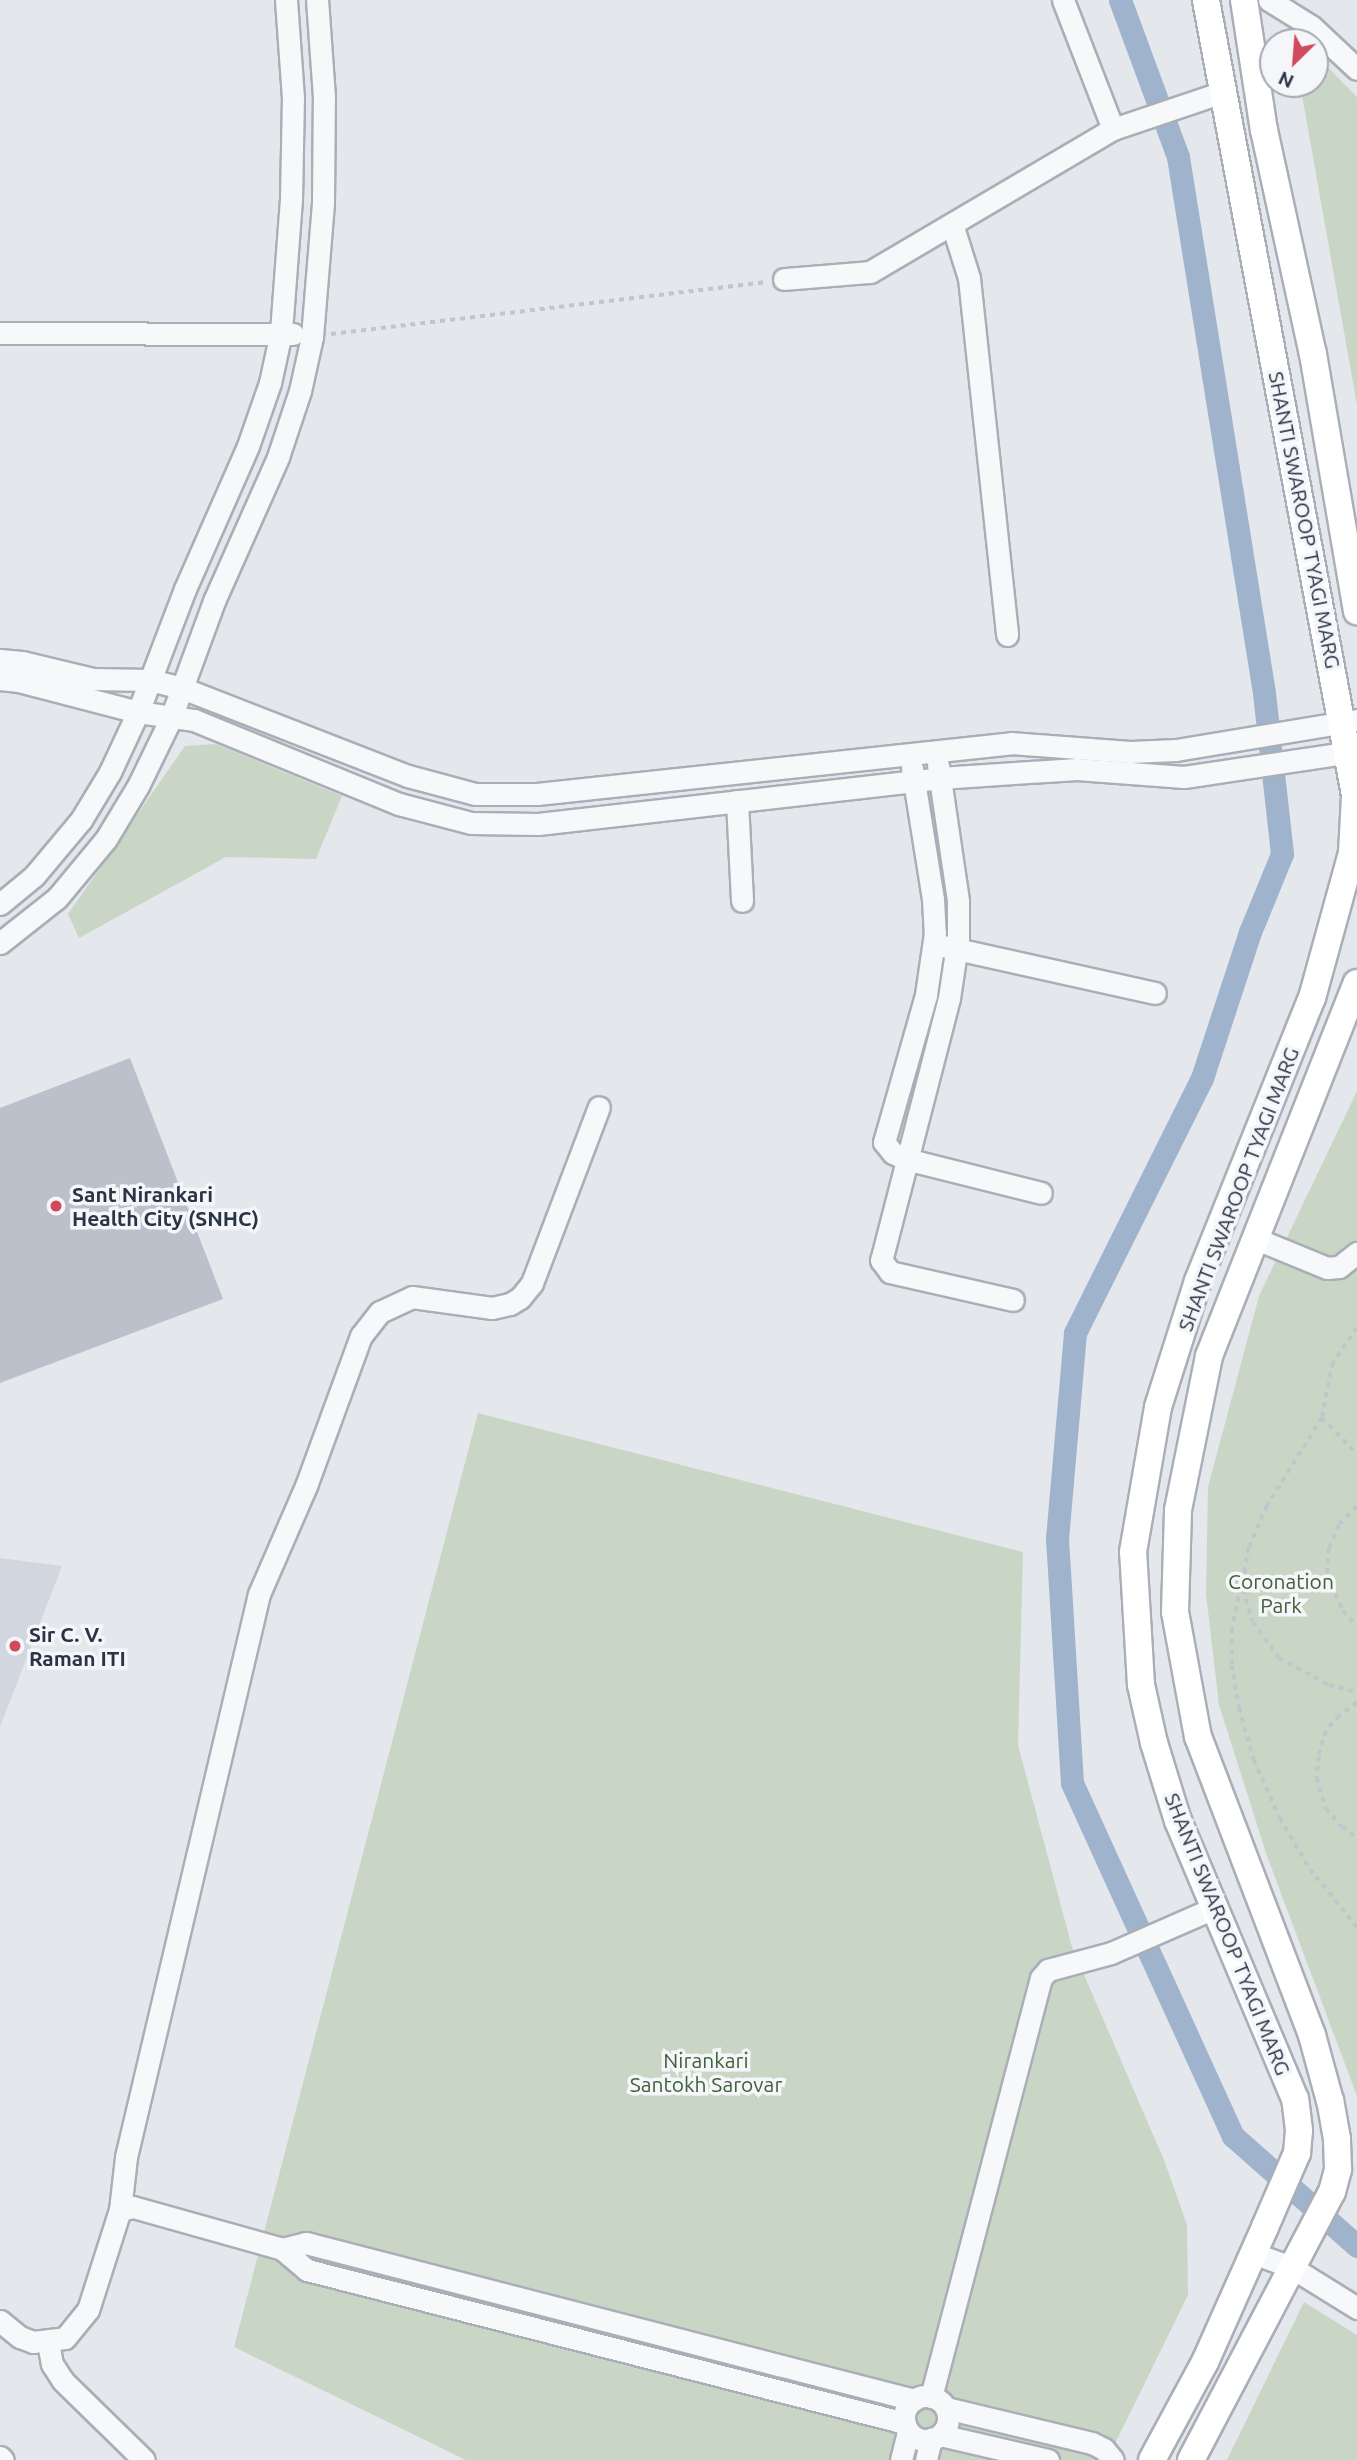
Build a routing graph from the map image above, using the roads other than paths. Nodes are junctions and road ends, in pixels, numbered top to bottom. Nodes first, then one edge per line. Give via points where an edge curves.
1 (286, 0) edge
2 (317, 0) edge
3 (1063, 0) edge
4 (1206, 0) edge
5 (1244, 0) edge
6 (1269, 0) edge
7 (319, 28) junction
8 (288, 29) junction
9 (1357, 69) edge
10 (1213, 95) junction
11 (1115, 128) junction
12 (1264, 130) junction
13 (1231, 134) junction
14 (952, 224) junction
15 (784, 279) road end
16 (281, 332) junction
17 (0, 333) edge
18 (312, 337) junction
19 (1357, 611) edge
20 (1007, 635) dead end
21 (1, 674) edge
22 (150, 680) junction
23 (182, 688) junction
24 (138, 712) junction
25 (171, 718) junction
26 (1350, 722) edge
27 (936, 749) junction
28 (1353, 751) edge
29 (909, 752) junction
30 (1125, 762) junction
31 (749, 770) junction
32 (940, 778) junction
33 (914, 781) junction
34 (429, 782) junction
35 (745, 800) junction
36 (420, 810) junction
37 (742, 901) dead end
38 (0, 904) edge
39 (0, 943) edge
40 (934, 944) junction
41 (957, 947) junction
42 (1357, 984) edge
43 (1155, 993) dead end
44 (599, 1107) dead end
45 (905, 1159) junction
46 (1041, 1193) dead end
47 (1254, 1238) junction
48 (1357, 1253) edge
49 (1013, 1300) dead end
50 (1214, 1908) junction
51 (120, 2210) junction
52 (282, 2249) junction
53 (1253, 2253) junction
54 (1294, 2261) junction
55 (416, 2272) junction
56 (411, 2297) junction
57 (1357, 2308) edge
58 (593, 2317) junction
59 (0, 2321) edge
60 (48, 2342) junction
61 (588, 2342) junction
62 (777, 2365) junction
63 (772, 2389) junction
64 (930, 2402) junction
65 (907, 2427) junction
66 (933, 2445) edge
67 (144, 2460) edge
68 (901, 2460) edge
69 (1048, 2460) edge
70 (1113, 2460) edge
71 (1152, 2460) edge
72 (1191, 2460) edge

1 - 8 street
2 - 7 street
3 - 11 street
4 - 10 main road, SHANTI SWAROOP TYAGI MARG
5 - 12 main road, SHANTI SWAROOP TYAGI MARG
6 - 9 street via 1311,26
7 - 8 street
7 - 18 street via 323,202
8 - 16 street via 293,98 291,200
10 - 11 street
10 - 13 main road, SHANTI SWAROOP TYAGI MARG
11 - 14 street
12 - 13 main road
12 - 19 main road, SHANTI SWAROOP TYAGI MARG via 1313,354
13 - 26 main road, SHANTI SWAROOP TYAGI MARG
14 - 15 street via 870,272
14 - 20 street via 969,278
16 - 17 street
16 - 18 street
16 - 22 street via 270,383 248,446
18 - 23 street via 278,457 214,601
21 - 22 street
21 - 24 street
22 - 23 street
22 - 24 street
23 - 25 street
23 - 34 street
24 - 25 street
24 - 38 street via 81,820 34,876
25 - 36 street via 222,730
25 - 39 street via 106,839 57,898
26 - 28 main road, SHANTI SWAROOP TYAGI MARG
26 - 30 street via 1216,741
27 - 29 street
27 - 30 street via 1011,743
27 - 32 street
28 - 30 street via 1184,777
28 - 50 main road, SHANTI SWAROOP TYAGI MARG via 1352,853 1312,998 1198,1281 1162,1394 1133,1552 1143,1696 1178,1821
29 - 31 street
29 - 33 street
30 - 32 street
31 - 34 street via 537,794 475,794
31 - 35 street
32 - 33 street
32 - 41 street via 958,901
33 - 35 street
33 - 40 street via 933,899
34 - 36 street
35 - 36 street via 538,824 471,823
35 - 37 street
40 - 41 street
40 - 45 street via 926,995 885,1133 886,1148
41 - 43 street
41 - 45 street via 949,999
42 - 47 main road, SHANTI SWAROOP TYAGI MARG
44 - 51 street via 532,1283 520,1298 492,1308 412,1297 380,1312 361,1336 306,1486 259,1594 126,2157
45 - 46 street
45 - 49 street via 881,1251 884,1267
47 - 48 street via 1327,1268 1339,1267
47 - 54 main road, SHANTI SWAROOP TYAGI MARG via 1209,1356 1178,1510 1175,1612 1198,1737 1312,2035 1337,2139 1338,2169 1332,2192
50 - 53 main road, SHANTI SWAROOP TYAGI MARG via 1295,2099 1299,2130 1297,2153
50 - 64 street via 1111,1953 1048,1970 1036,1989
51 - 52 street via 132,2207
51 - 60 street via 88,2310 65,2338
52 - 55 street via 306,2243
52 - 56 street via 307,2270
53 - 54 street
53 - 71 main road, SHANTI SWAROOP TYAGI MARG via 1205,2362
54 - 57 street
54 - 72 main road, SHANTI SWAROOP TYAGI MARG
55 - 56 street
55 - 58 street
56 - 61 street
58 - 61 street
58 - 62 street
59 - 60 street via 20,2337
60 - 67 street via 52,2364 63,2381
61 - 63 street
62 - 63 street
62 - 64 street
63 - 65 street
64 - 65 street via 905,2411
64 - 66 street via 948,2422
64 - 70 street via 1092,2443
65 - 66 street
65 - 68 street
66 - 69 street

